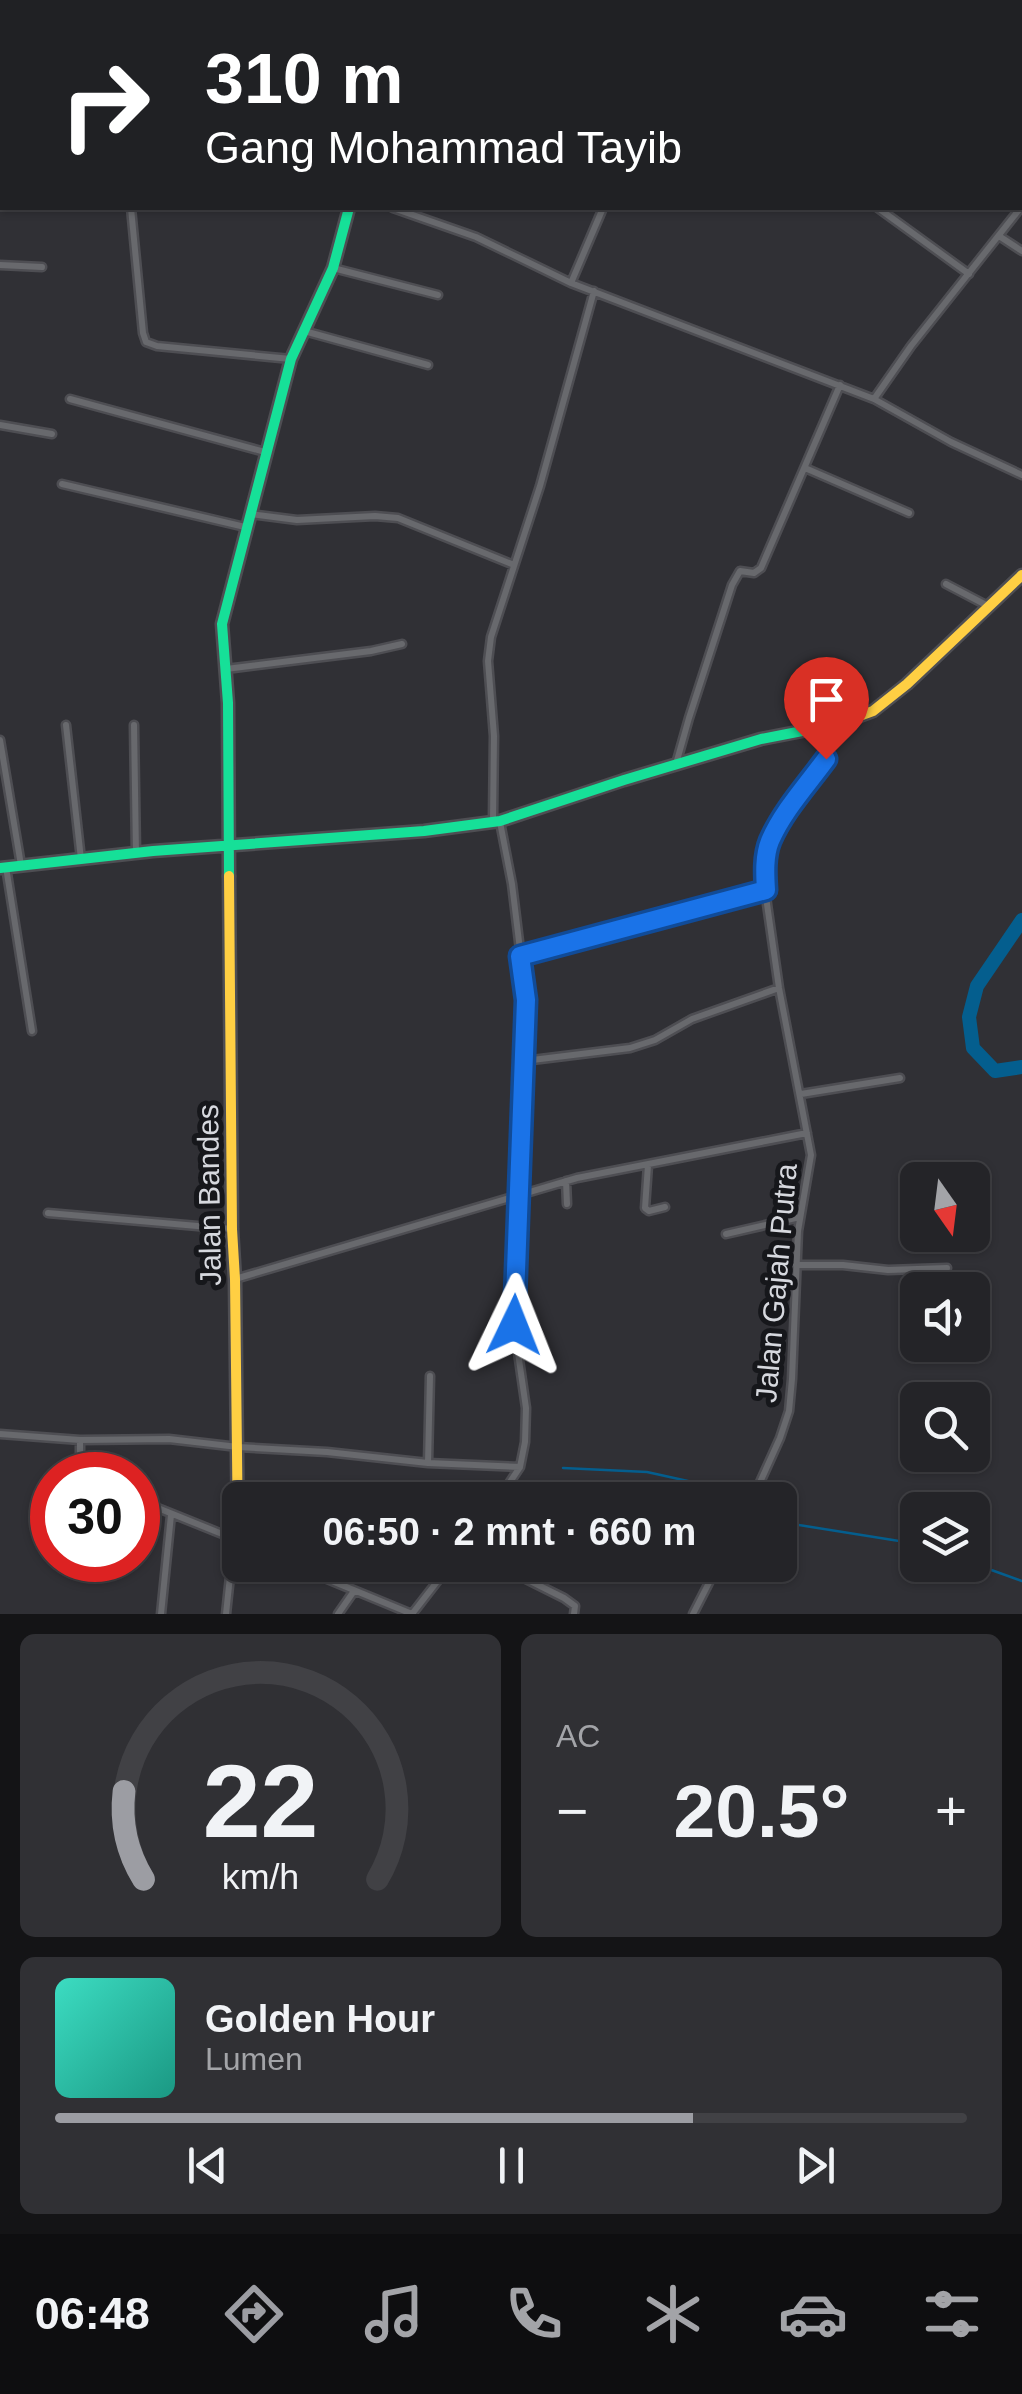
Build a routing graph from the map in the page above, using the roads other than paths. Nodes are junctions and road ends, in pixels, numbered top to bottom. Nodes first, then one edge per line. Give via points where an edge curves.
1 (131, 210) edge
2 (348, 210) edge
3 (399, 210) edge
4 (602, 210) edge
5 (881, 210) edge
6 (1019, 210) edge
7 (999, 236) junction
8 (1022, 251) edge
9 (0, 265) edge
10 (42, 267) dead end
11 (333, 268) junction
12 (969, 274) junction
13 (571, 283) junction
14 (594, 291) junction
15 (438, 295) dead end
16 (304, 331) junction
17 (291, 359) junction
18 (428, 366) dead end
19 (840, 385) junction
20 (874, 399) junction
21 (70, 400) dead end
22 (0, 424) edge
23 (52, 434) dead end
24 (264, 452) junction
25 (805, 468) junction
26 (1022, 475) edge
27 (62, 484) dead end
28 (909, 513) dead end
29 (250, 514) junction
30 (246, 528) junction
31 (514, 565) junction
32 (1022, 575) edge
33 (946, 584) dead end
34 (988, 606) junction
35 (402, 644) dead end
36 (226, 669) junction
37 (66, 725) dead end
38 (134, 725) dead end
39 (832, 725) junction
40 (0, 740) edge
41 (676, 764) junction
42 (496, 821) junction
43 (228, 846) junction
44 (136, 853) junction
45 (81, 859) junction
46 (20, 866) junction
47 (3, 868) edge
48 (766, 890) junction
49 (520, 956) junction
50 (779, 988) junction
51 (32, 1031) dead end
52 (524, 1061) junction
53 (900, 1078) dead end
54 (801, 1094) junction
55 (807, 1134) junction
56 (648, 1165) junction
57 (566, 1181) junction
58 (519, 1194) junction
59 (567, 1204) dead end
60 (664, 1207) dead end
61 (48, 1213) dead end
62 (800, 1217) junction
63 (232, 1229) junction
64 (726, 1234) dead end
65 (796, 1265) junction
66 (947, 1268) dead end
67 (235, 1279) junction
68 (430, 1376) dead end
69 (0, 1434) edge
70 (80, 1440) junction
71 (238, 1447) junction
72 (80, 1452) edge
73 (428, 1463) junction
74 (520, 1467) junction
75 (238, 1482) edge
76 (510, 1482) edge
77 (760, 1482) edge
78 (160, 1509) edge
79 (171, 1514) junction
80 (222, 1534) edge
81 (231, 1582) edge
82 (333, 1582) edge
83 (437, 1582) edge
84 (532, 1582) edge
85 (709, 1582) edge
86 (354, 1591) junction
87 (162, 1614) edge
88 (226, 1614) edge
89 (338, 1614) edge
90 (412, 1614) edge
91 (574, 1614) edge
92 (693, 1614) edge

1 - 17 street via 146,342
2 - 11 street, Jalan Bandes
3 - 13 street via 476,237
4 - 13 street
5 - 12 street
6 - 7 street
7 - 8 street
7 - 12 street
9 - 10 street
11 - 15 street
11 - 16 street, Jalan Bandes
12 - 20 street
13 - 14 street
14 - 19 street
14 - 31 street
16 - 17 street, Jalan Bandes
16 - 18 street
17 - 24 street, Jalan Bandes
19 - 20 street
19 - 25 street
20 - 26 street
21 - 24 street
22 - 23 street
24 - 29 street, Jalan Bandes
25 - 28 street
25 - 41 street via 761,568 740,571 732,585
27 - 30 street
29 - 30 street, Jalan Bandes
29 - 31 street via 398,518
30 - 36 street, Jalan Bandes via 222,624
31 - 42 street via 488,661
32 - 34 street
33 - 34 street
34 - 39 street via 873,711
35 - 36 street
36 - 43 street, Jalan Bandes
37 - 45 street
38 - 44 street
39 - 41 street
39 - 48 street, Jalan Gajah Putra via 826,759 770,842
40 - 46 street
41 - 42 street
42 - 43 street
42 - 49 street
43 - 44 street
43 - 63 street, Jalan Bandes
44 - 45 street
45 - 46 street
46 - 47 street
47 - 51 street
48 - 49 street
48 - 50 street, Jalan Gajah Putra
49 - 52 street
50 - 52 street via 630,1048
50 - 54 street, Jalan Gajah Putra
52 - 58 street
53 - 54 street
54 - 55 street, Jalan Gajah Putra
55 - 56 street
55 - 62 street, Jalan Gajah Putra via 811,1155
56 - 57 street
56 - 60 street via 645,1208
57 - 58 street
57 - 59 street
58 - 67 street
58 - 74 street via 514,1325 526,1408
61 - 63 street
62 - 64 street
62 - 65 street, Jalan Gajah Putra
63 - 67 street, Jalan Bandes
65 - 66 street
65 - 77 street, Jalan Gajah Putra via 788,1411
67 - 71 street, Jalan Bandes
68 - 73 street
69 - 70 street
70 - 71 street
70 - 72 street
71 - 73 street
71 - 75 street, Jalan Bandes
73 - 74 street
74 - 76 street
78 - 79 street
79 - 80 street
79 - 87 street
81 - 88 street
82 - 86 street
83 - 90 street
84 - 91 street via 575,1606
85 - 92 street
86 - 89 street
86 - 90 street

